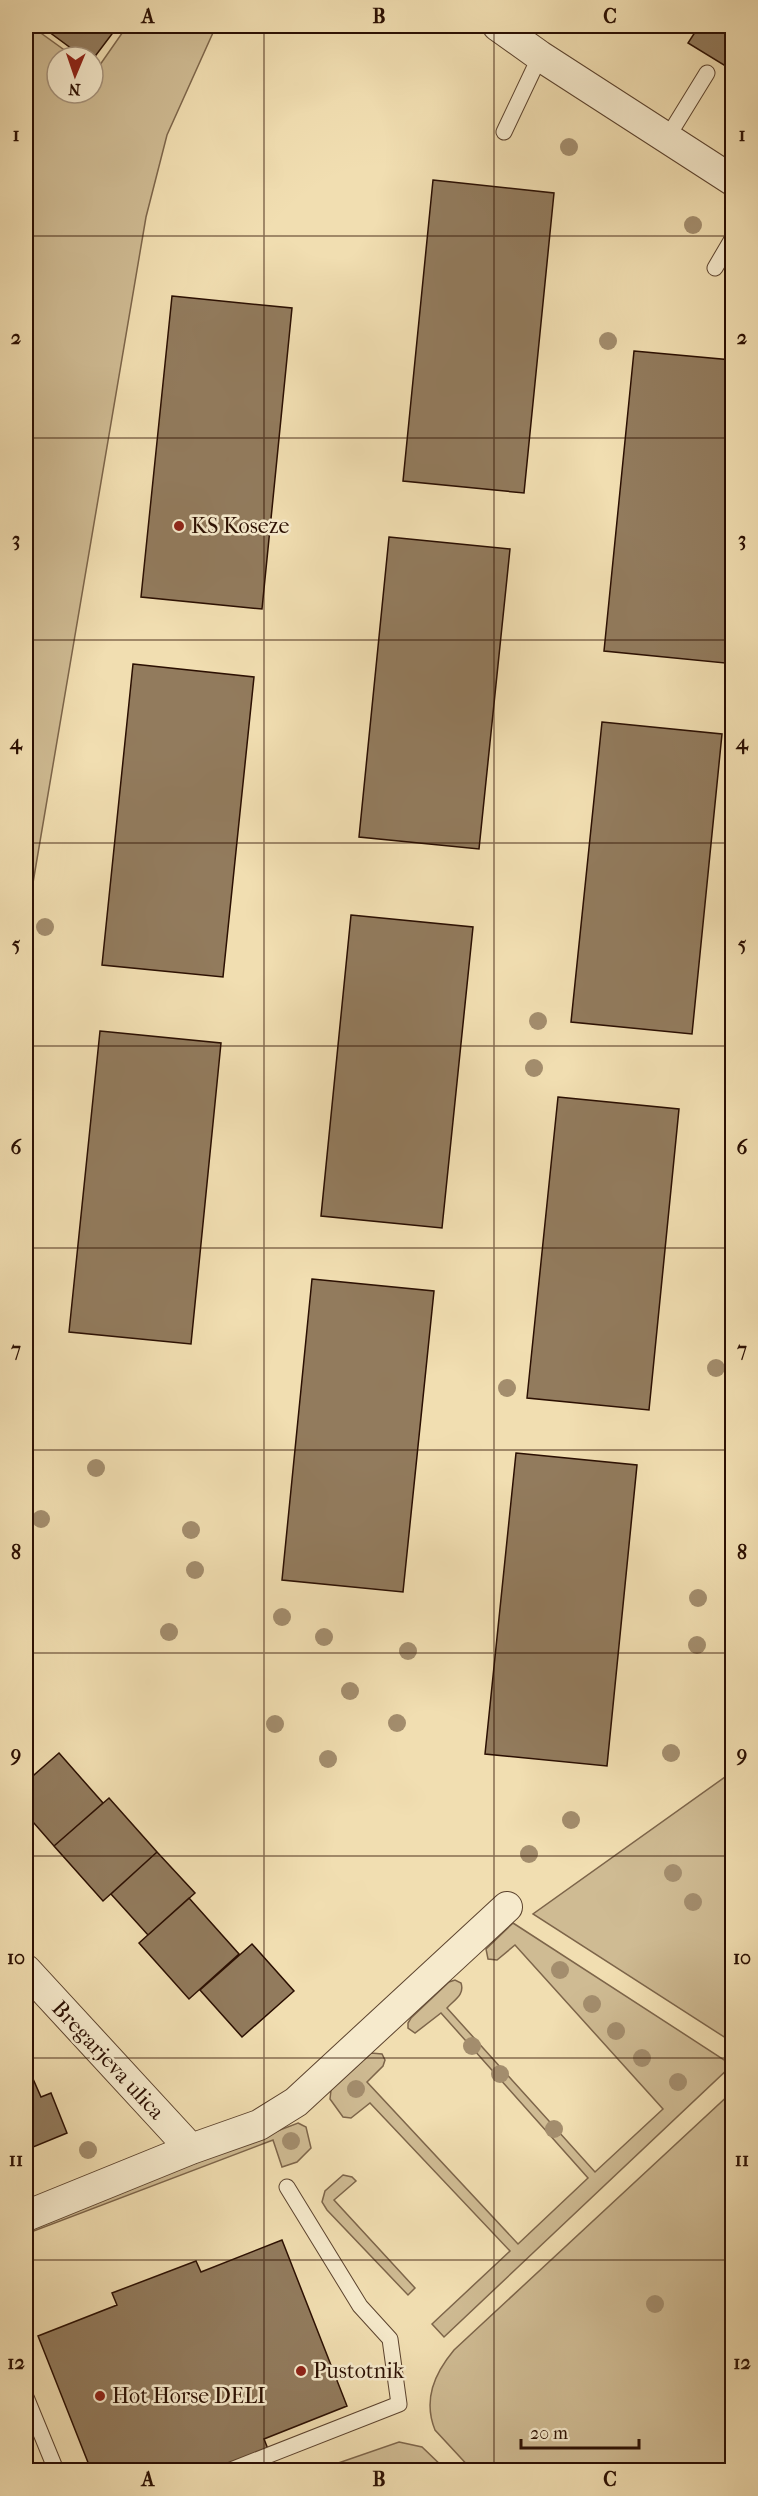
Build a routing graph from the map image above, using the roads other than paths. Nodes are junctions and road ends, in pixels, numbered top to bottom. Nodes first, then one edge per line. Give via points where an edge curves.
1 (498, 26) edge
2 (540, 56) junction
3 (707, 73) dead end
4 (504, 132) dead end
5 (667, 138) junction
6 (732, 180) edge
7 (732, 238) edge
8 (715, 268) dead end
9 (507, 1907) dead end
10 (26, 1970) edge
11 (191, 2149) junction
12 (287, 2187) dead end
13 (26, 2216) edge
14 (26, 2397) edge
15 (56, 2470) edge
16 (231, 2470) edge

1 - 2 street
2 - 4 lane
2 - 5 street
3 - 5 lane
5 - 6 street
7 - 8 lane
9 - 11 street via 296,2102 259,2125
10 - 11 street, Bregarjeva ulica
11 - 13 street
12 - 16 lane via 360,2306 390,2339 399,2404
14 - 15 lane

